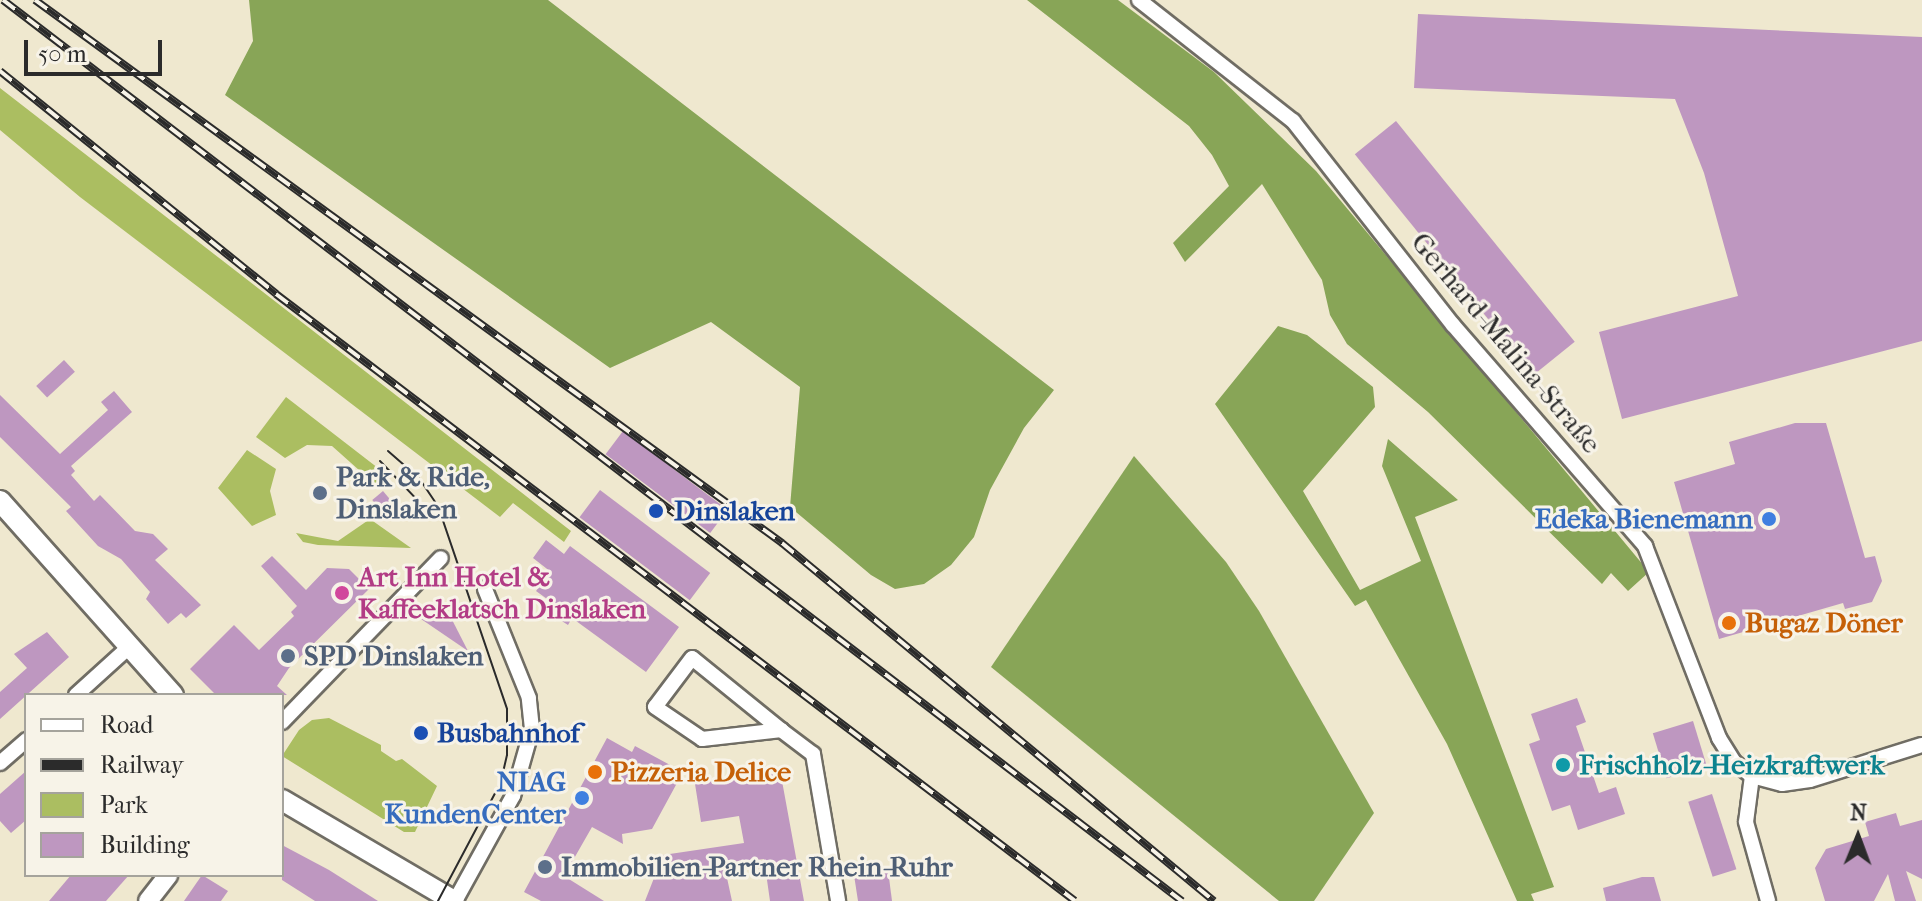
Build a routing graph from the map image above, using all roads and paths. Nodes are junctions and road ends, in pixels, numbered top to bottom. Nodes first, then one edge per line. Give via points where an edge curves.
1 (1139, 0) edge
2 (0, 501) edge
3 (441, 558) dead end
4 (485, 589) dead end
5 (130, 646) junction
6 (78, 693) edge
7 (171, 693) edge
8 (284, 720) edge
9 (781, 730) junction
10 (24, 743) edge
11 (1922, 745) edge
12 (0, 763) edge
13 (1752, 776) junction
14 (284, 801) edge
15 (166, 877) edge
16 (432, 895) edge
17 (148, 901) edge
18 (454, 901) edge
19 (838, 901) edge
20 (1768, 901) edge

1 - 13 street, Gerhard-Malina-Straße via 1293,121 1453,325 1645,546 1719,738 1734,762
2 - 5 main road
3 - 8 street
4 - 18 street via 518,667 532,719 513,796
5 - 6 street
5 - 7 main road
9 - 9 street via 692,658 655,707 702,739
9 - 19 street via 813,754
10 - 12 street
11 - 13 street via 1810,780 1782,784
13 - 20 street via 1746,822
14 - 16 main road
15 - 17 street
16 - 18 main road

